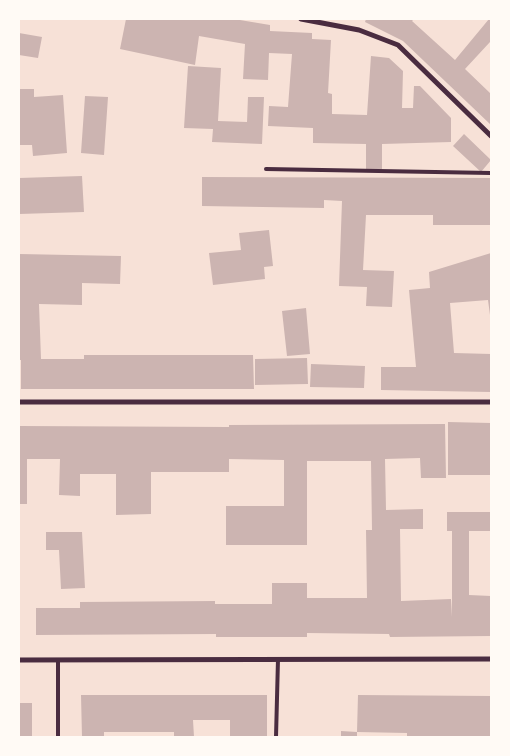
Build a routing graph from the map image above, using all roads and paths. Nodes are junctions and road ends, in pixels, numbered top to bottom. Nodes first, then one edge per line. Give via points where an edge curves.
1 (301, 19) edge
2 (491, 136) edge
3 (266, 169) dead end
4 (491, 173) edge
5 (19, 402) edge
6 (491, 402) edge
7 (491, 659) edge
8 (19, 660) edge
9 (58, 660) junction
10 (278, 660) junction
11 (58, 737) edge
12 (276, 737) edge

1 - 2 street via 359,30 398,45
3 - 4 lane
5 - 6 street
7 - 10 street
8 - 9 street
9 - 10 street
9 - 11 lane
10 - 12 lane

